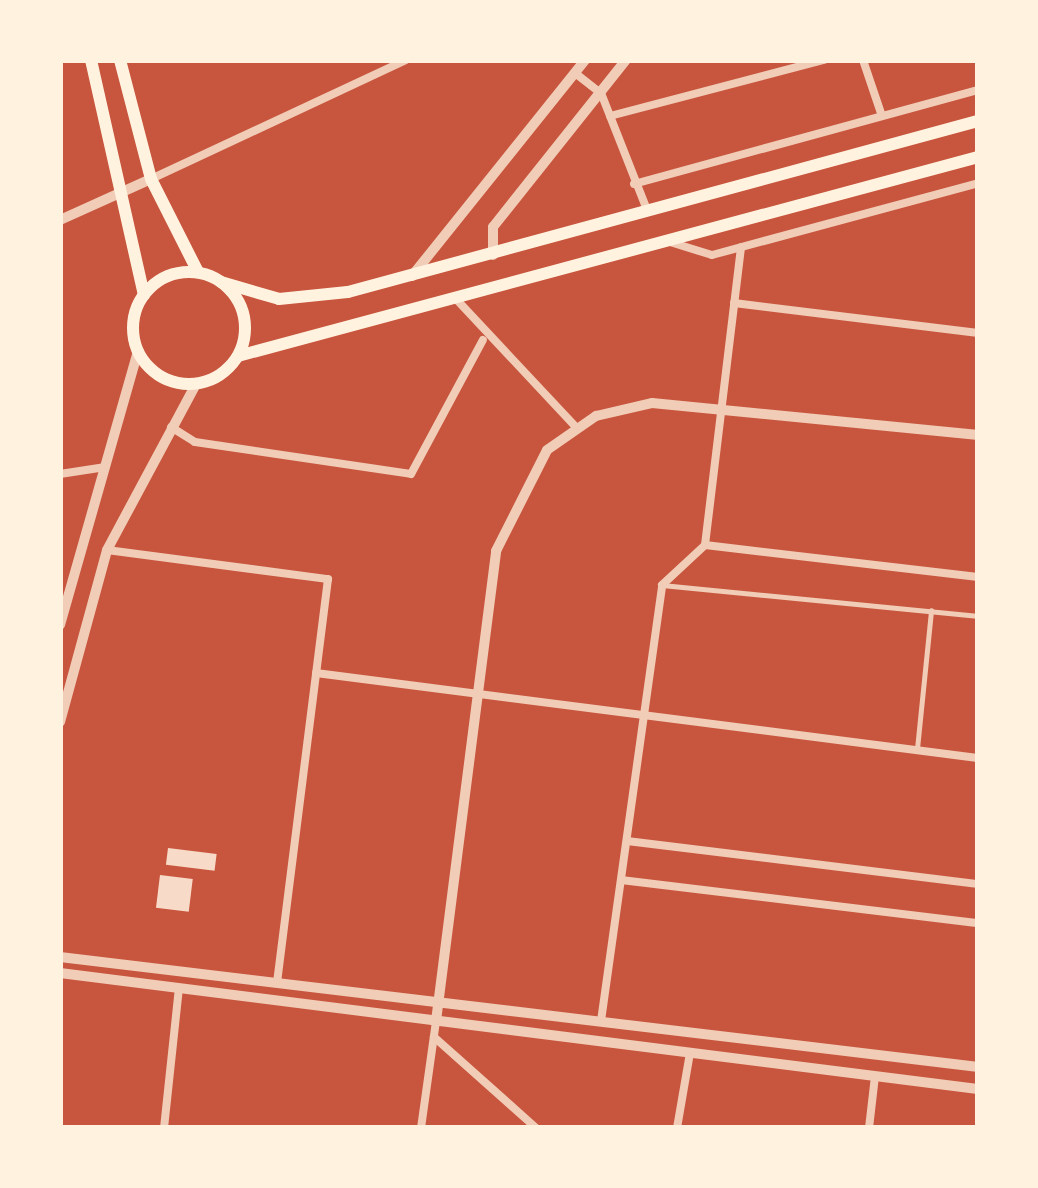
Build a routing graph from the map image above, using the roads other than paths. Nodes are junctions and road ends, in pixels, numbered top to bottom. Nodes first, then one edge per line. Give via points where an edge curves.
1 (91, 60) edge
2 (119, 60) edge
3 (406, 60) edge
4 (585, 60) edge
5 (626, 60) edge
6 (824, 60) edge
7 (862, 60) edge
8 (575, 73) junction
9 (978, 90) edge
10 (601, 93) junction
11 (610, 116) junction
12 (882, 116) junction
13 (978, 121) edge
14 (978, 157) edge
15 (151, 179) junction
16 (978, 183) edge
17 (634, 184) junction
18 (124, 191) junction
19 (647, 212) junction
20 (60, 220) edge
21 (670, 242) junction
22 (741, 247) junction
23 (493, 255) junction
24 (198, 272) junction
25 (412, 276) junction
26 (221, 282) junction
27 (144, 295) junction
28 (458, 300) junction
29 (734, 303) junction
30 (978, 333) edge
31 (483, 340) junction
32 (138, 352) junction
33 (238, 356) junction
34 (196, 384) junction
35 (722, 407) junction
36 (170, 426) junction
37 (576, 427) junction
38 (978, 435) edge
39 (106, 466) junction
40 (60, 474) edge
41 (705, 544) junction
42 (107, 550) junction
43 (978, 577) edge
44 (662, 585) junction
45 (63, 598) edge
46 (931, 611) junction
47 (978, 616) edge
48 (60, 625) edge
49 (316, 673) junction
50 (477, 693) junction
51 (644, 714) junction
52 (60, 722) edge
53 (917, 750) junction
54 (978, 758) edge
55 (627, 841) junction
56 (621, 880) junction
57 (978, 884) edge
58 (978, 923) edge
59 (60, 957) edge
60 (60, 973) edge
61 (277, 981) junction
62 (179, 988) junction
63 (438, 1000) junction
64 (436, 1021) junction
65 (602, 1021) junction
66 (434, 1037) junction
67 (690, 1053) junction
68 (978, 1067) edge
69 (875, 1076) junction
70 (978, 1089) edge
71 (164, 1128) edge
72 (421, 1128) edge
73 (536, 1128) edge
74 (677, 1128) edge
75 (869, 1128) edge

1 - 18 main road
2 - 15 main road
3 - 15 street
4 - 8 street
5 - 10 street
6 - 11 street
7 - 12 street
8 - 10 street
8 - 25 street
9 - 12 street
10 - 11 street
10 - 23 street via 493,227
11 - 17 street
12 - 17 street
13 - 19 main road
14 - 21 main road
15 - 18 street
15 - 24 main road
16 - 22 street
17 - 19 street
18 - 20 street
18 - 27 main road
19 - 23 main road
21 - 22 street via 698,257
21 - 28 main road
22 - 29 street
23 - 25 main road
24 - 26 main road
24 - 27 main road
25 - 26 main road via 298,299
26 - 33 main road via 243,311
27 - 32 main road
28 - 31 street
28 - 33 main road
29 - 30 street
29 - 35 street
31 - 36 street via 411,474 195,442
31 - 37 street via 545,386
32 - 34 main road via 162,378
32 - 39 street
33 - 34 main road
34 - 36 street
35 - 37 street via 629,405
35 - 38 street
35 - 41 street
36 - 42 street
37 - 50 street via 534,466 503,525
39 - 40 street
39 - 45 street
41 - 43 street
41 - 44 street
42 - 49 street via 328,579
42 - 52 street
44 - 46 lane
44 - 51 street
45 - 48 street
46 - 47 lane
46 - 53 lane
49 - 50 street
49 - 61 street
50 - 51 street
50 - 63 street
51 - 53 street
51 - 55 street
53 - 54 street
55 - 56 street
55 - 57 street
56 - 58 street
56 - 65 street
59 - 61 street
60 - 62 street
61 - 63 street
62 - 64 street
62 - 71 street
63 - 64 street
63 - 65 street
64 - 66 street
64 - 67 street
65 - 68 street
66 - 72 street
66 - 73 street
67 - 69 street
67 - 74 street
69 - 70 street
69 - 75 street

